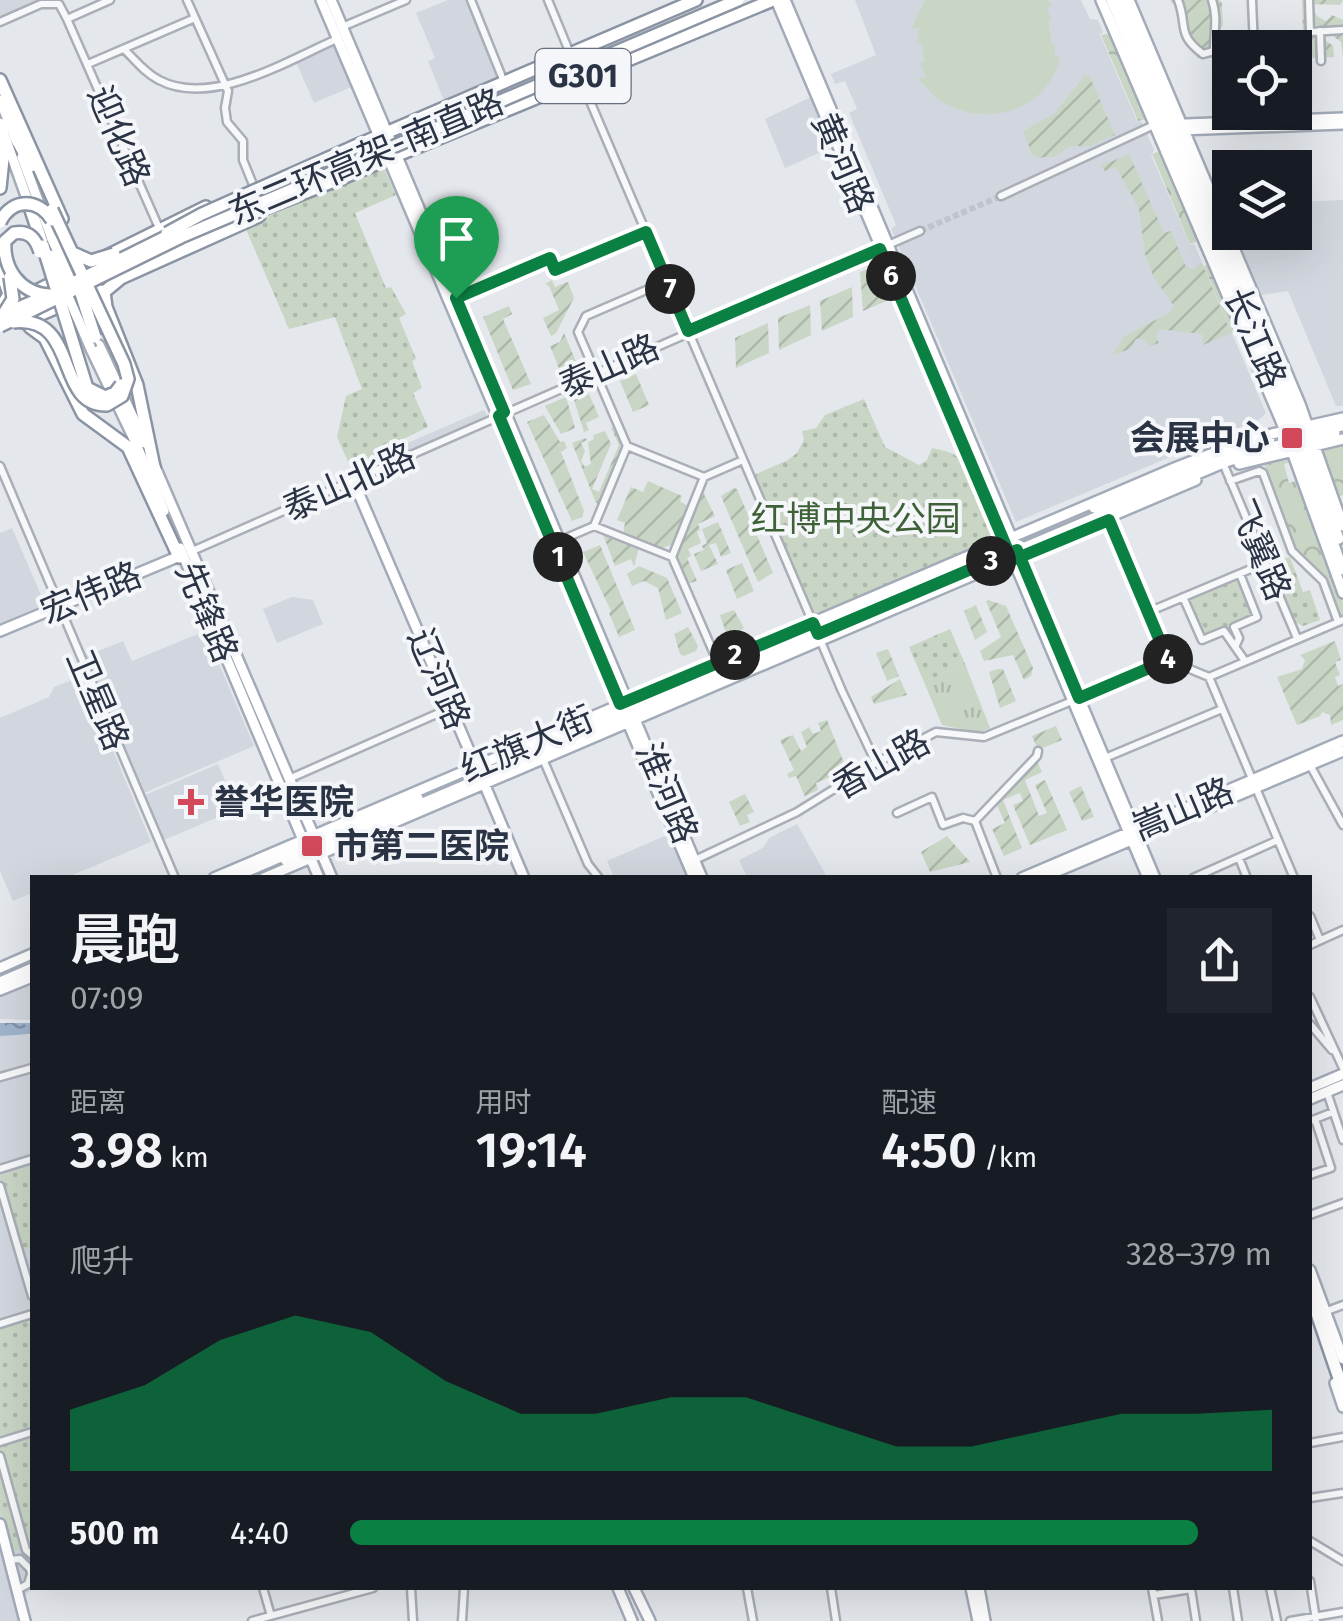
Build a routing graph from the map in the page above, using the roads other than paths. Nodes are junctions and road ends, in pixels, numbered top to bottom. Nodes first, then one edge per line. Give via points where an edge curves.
1 (110, 0) edge
2 (187, 0) edge
3 (320, 0) edge
4 (330, 0) edge
5 (406, 0) edge
6 (471, 0) edge
7 (548, 0) edge
8 (696, 0) edge
9 (720, 0) edge
10 (738, 0) edge
11 (774, 0) edge
12 (784, 0) edge
13 (1101, 0) edge
14 (1111, 0) edge
15 (1120, 0) edge
16 (1130, 0) edge
17 (1178, 0) edge
18 (1212, 0) edge
19 (1252, 0) edge
20 (1309, 0) edge
21 (195, 18) junction
22 (68, 19) junction
23 (0, 22) edge
24 (342, 27) junction
25 (1214, 30) edge
26 (1253, 30) edge
27 (1343, 30) edge
28 (1320, 31) junction
29 (337, 39) junction
30 (124, 49) junction
31 (1212, 51) edge
32 (570, 54) junction
33 (1321, 62) dead end
34 (88, 64) junction
35 (580, 78) junction
36 (0, 80) edge
37 (504, 82) junction
38 (226, 87) junction
39 (0, 100) edge
40 (1312, 119) edge
41 (1343, 121) edge
42 (1212, 122) edge
43 (0, 123) edge
44 (1168, 128) junction
45 (383, 134) junction
46 (15, 136) junction
47 (362, 143) junction
48 (1, 151) edge
49 (392, 158) junction
50 (0, 187) edge
51 (254, 187) junction
52 (1001, 196) tunnel mouth
53 (31, 210) joint
54 (0, 222) edge
55 (646, 232) junction
56 (920, 232) tunnel mouth
57 (159, 241) junction
58 (47, 243) junction
59 (71, 247) junction
60 (884, 247) junction
61 (112, 254) junction
62 (0, 255) edge
63 (0, 268) edge
64 (84, 268) junction
65 (118, 270) junction
66 (666, 280) junction
67 (101, 291) junction
68 (50, 294) junction
69 (456, 298) junction
70 (2, 319) edge
71 (40, 325) junction
72 (688, 331) junction
73 (95, 344) junction
74 (596, 372) junction
75 (1300, 404) junction
76 (86, 410) junction
77 (1276, 410) junction
78 (502, 414) junction
79 (1324, 421) junction
80 (1343, 429) edge
81 (1271, 433) junction
82 (1299, 437) junction
83 (1325, 442) junction
84 (627, 446) junction
85 (1278, 452) junction
86 (743, 460) junction
87 (1319, 460) junction
88 (1297, 462) junction
89 (0, 466) edge
90 (1224, 466) junction
91 (152, 473) junction
92 (704, 478) junction
93 (352, 480) junction
94 (1230, 481) junction
95 (1339, 500) edge
96 (1108, 516) junction
97 (594, 526) junction
98 (1343, 526) edge
99 (559, 541) junction
100 (1012, 548) junction
101 (1343, 552) edge
102 (184, 554) junction
103 (672, 557) junction
104 (1266, 563) junction
105 (1343, 570) edge
106 (1240, 574) junction
107 (1343, 593) edge
108 (1183, 597) junction
109 (59, 607) junction
110 (1148, 612) junction
111 (1340, 621) edge
112 (1234, 627) junction
113 (817, 631) junction
114 (1224, 631) junction
115 (0, 632) edge
116 (1297, 638) junction
117 (1236, 645) junction
118 (1168, 660) junction
119 (1244, 661) junction
120 (719, 665) junction
121 (1209, 677) junction
122 (1076, 699) junction
123 (448, 709) junction
124 (1222, 709) junction
125 (628, 712) junction
126 (1343, 741) edge
127 (1038, 750) dead end
128 (1343, 751) edge
129 (542, 756) junction
130 (1105, 758) junction
131 (1307, 761) junction
132 (876, 762) junction
133 (479, 776) junction
134 (291, 778) junction
135 (1254, 783) junction
136 (897, 813) dead end
137 (974, 821) junction
138 (1343, 826) edge
139 (1133, 834) junction
140 (1278, 840) junction
141 (318, 844) junction
142 (306, 849) junction
143 (1239, 858) junction
144 (695, 860) junction
145 (174, 875) edge
146 (224, 875) edge
147 (240, 875) edge
148 (252, 875) edge
149 (268, 875) edge
150 (317, 875) edge
151 (331, 875) edge
152 (521, 875) edge
153 (597, 875) edge
154 (697, 875) edge
155 (698, 875) edge
156 (997, 875) edge
157 (1030, 875) edge
158 (1047, 875) edge
159 (1151, 875) edge
160 (1200, 875) edge
161 (1246, 875) edge
162 (1293, 875) edge
163 (1312, 921) edge
164 (1343, 930) edge
165 (1320, 940) junction
166 (1312, 944) edge
167 (30, 958) edge
168 (30, 969) edge
169 (0, 971) edge
170 (30, 977) edge
171 (0, 982) edge
172 (0, 990) edge
173 (1312, 1002) edge
174 (1312, 1027) edge
175 (30, 1069) edge
176 (0, 1077) edge
177 (1343, 1077) edge
178 (1312, 1095) edge
179 (1312, 1096) edge
180 (1328, 1096) junction
181 (1334, 1112) junction
182 (1312, 1120) edge
183 (1343, 1140) edge
184 (30, 1161) edge
185 (0, 1169) edge
186 (1312, 1174) edge
187 (0, 1186) edge
188 (1343, 1203) edge
189 (1312, 1214) edge
190 (1312, 1282) edge
191 (1312, 1283) edge
192 (1312, 1283) edge
193 (30, 1289) edge
194 (1343, 1305) edge
195 (1327, 1311) junction
196 (30, 1315) edge
197 (1312, 1316) edge
198 (0, 1324) edge
199 (1343, 1359) edge
200 (1343, 1374) edge
201 (1343, 1390) edge
202 (1343, 1407) edge
203 (30, 1433) edge
204 (1343, 1437) edge
205 (0, 1442) edge
206 (1312, 1443) edge
207 (0, 1456) edge
208 (1343, 1493) edge
209 (1312, 1498) edge
210 (0, 1524) edge
211 (1312, 1542) edge
212 (30, 1553) edge
213 (9, 1560) junction
214 (1343, 1561) edge
215 (30, 1568) edge
216 (30, 1577) edge
217 (17, 1590) junction
218 (264, 1590) edge
219 (365, 1590) edge
220 (412, 1590) edge
221 (464, 1590) edge
222 (619, 1590) edge
223 (634, 1590) edge
224 (747, 1590) edge
225 (831, 1590) edge
226 (977, 1590) edge
227 (1191, 1590) edge
228 (1233, 1590) edge
229 (1270, 1590) edge
230 (1311, 1590) edge
231 (1153, 1591) edge
232 (1343, 1612) edge
233 (272, 1616) junction
234 (1316, 1619) edge
235 (25, 1621) edge
236 (252, 1621) edge
237 (413, 1621) edge
238 (462, 1621) edge
239 (632, 1621) edge
240 (647, 1621) edge
241 (753, 1621) edge
242 (836, 1621) edge
243 (983, 1621) edge
244 (1158, 1621) edge
245 (1196, 1621) edge
246 (1238, 1621) edge
247 (1277, 1621) edge
248 (1290, 1621) edge

1 - 22 street
2 - 21 street
3 - 29 main road
4 - 24 main road
5 - 24 street
6 - 37 street
7 - 32 street
8 - 32 highway, G301
9 - 57 highway, 东二环高架-南直路, bridge
10 - 57 highway, 东二环高架-南直路, bridge
11 - 35 highway, G301
11 - 60 main road, 黄河路
12 - 60 main road, 黄河路
13 - 44 main road
14 - 44 main road, 长江路
15 - 44 main road, 长江路
16 - 44 main road
17 - 31 street via 1188,43 1203,54
18 - 25 street
19 - 26 street
20 - 28 street via 1310,32
21 - 30 street
21 - 38 street
22 - 23 street via 50,2
22 - 34 street, 迎化路
24 - 45 main road
27 - 28 street
28 - 33 street
29 - 38 street
29 - 45 main road
30 - 34 street
30 - 38 street via 164,83
32 - 35 street
32 - 37 highway, G301
34 - 57 street, 迎化路
35 - 49 highway, G301
35 - 55 street
36 - 59 highway
37 - 45 highway, G301
38 - 51 street via 228,122 242,141
39 - 46 main road, 先锋路
40 - 41 main road
41 - 44 main road
42 - 44 main road
43 - 53 main road
44 - 52 street
44 - 75 main road
44 - 77 main road
44 - 82 main road, 长江路
45 - 47 highway, G301
45 - 49 main road
46 - 58 main road, 先锋路
46 - 59 highway, bridge
47 - 51 highway, G301
47 - 57 highway, bridge via 202,214
48 - 50 highway
49 - 57 highway, G301, bridge via 209,232
49 - 69 main road, 淮河路
49 - 78 main road, 淮河路
51 - 57 highway, G301
53 - 58 highway
54 - 73 highway, bridge via 20,204 46,211 83,296
55 - 66 street
55 - 69 street via 555,270 550,258
56 - 60 street, 泰山路
57 - 61 highway
57 - 65 highway, 东二环高架-南直路, bridge
57 - 67 highway, G301
57 - 68 highway, 东二环高架-南直路, bridge
58 - 65 highway, bridge via 82,380 100,397 115,393 122,382 96,308 98,290
58 - 73 main road, 先锋路, bridge
59 - 61 highway, bridge via 88,261
59 - 64 highway
59 - 71 highway, bridge via 124,364 122,396 106,405 88,400 55,338
60 - 72 street, 泰山路
60 - 100 main road, 黄河路
61 - 64 highway
62 - 70 highway, bridge via 14,294
63 - 70 highway via 9,294
64 - 67 highway
64 - 70 highway
65 - 70 highway, 东二环高架-南直路, bridge
66 - 72 street
66 - 74 street via 586,316 578,332
67 - 70 highway via 38,317
67 - 91 highway via 136,385
68 - 70 highway, 东二环高架-南直路, bridge
68 - 76 highway, bridge via 17,281 4,249 12,234 30,235 39,247
69 - 78 main road, 淮河路
70 - 71 highway, bridge
70 - 102 highway via 40,332 77,407 128,447
71 - 76 highway, bridge
72 - 74 street, 泰山路
72 - 86 street
73 - 91 main road, 先锋路
74 - 78 street, 泰山路
74 - 84 street
75 - 79 main road
75 - 82 main road
76 - 91 highway via 128,440
77 - 81 main road
77 - 82 main road
78 - 93 street, 泰山北路
78 - 99 main road, 淮河路
78 - 125 main road, 淮河路
79 - 80 main road, 红旗大街
79 - 82 main road, 红旗大街
80 - 82 main road, 红旗大街
80 - 83 main road, 红旗大街
81 - 82 main road, 红旗大街
81 - 100 main road, 红旗大街 via 1176,466
82 - 83 main road, 红旗大街
82 - 85 main road, 红旗大街
82 - 87 main road
82 - 88 main road
82 - 90 main road, 红旗大街
82 - 100 main road, 红旗大街 via 1215,459
82 - 101 main road, 长江路
82 - 105 main road, 长江路
83 - 87 main road
84 - 92 street
84 - 97 street
85 - 88 main road
85 - 90 main road, 红旗大街
86 - 92 street
86 - 113 street
87 - 95 main road
88 - 107 main road
89 - 109 street, 卫星路
90 - 94 street, 飞翼路
90 - 96 main road, 红旗大街
91 - 102 main road, 先锋路
92 - 103 street
93 - 102 street, 泰山北路
93 - 123 main road, 辽河路
93 - 133 main road, 辽河路
94 - 104 street, 飞翼路
94 - 111 street via 1264,473 1292,551 1323,582
95 - 98 main road
96 - 100 main road, 红旗大街
96 - 110 street
97 - 99 street
97 - 103 street
99 - 125 main road, 淮河路
100 - 113 main road, 红旗大街
100 - 113 main road, 红旗大街
100 - 122 main road, 黄河路
102 - 109 main road, 宏伟路
102 - 134 main road
102 - 142 main road, 先锋路
103 - 120 street
104 - 106 street
104 - 116 street, 飞翼路
106 - 108 street
106 - 112 street via 1257,617
108 - 110 street
108 - 114 street via 1202,640
109 - 115 main road, 宏伟路
109 - 145 street, 卫星路
110 - 118 street
111 - 116 street
112 - 114 street
112 - 117 street
113 - 120 main road, 红旗大街
113 - 125 main road, 红旗大街
113 - 132 street
114 - 117 street
116 - 119 street
117 - 119 street
118 - 121 street
118 - 122 street, 香山路
119 - 121 street
120 - 125 main road, 红旗大街
121 - 124 street
122 - 130 main road, 黄河路
122 - 132 street, 香山路 via 984,737 936,732
122 - 139 main road, 黄河路
123 - 133 main road, 辽河路
123 - 134 street
124 - 130 street
124 - 135 street
125 - 129 main road, 红旗大街
125 - 133 main road, 红旗大街
125 - 144 main road, 淮河路
125 - 154 main road, 淮河路
126 - 131 main road, 嵩山路
127 - 137 street
128 - 131 main road, 嵩山路
129 - 133 main road, 红旗大街
129 - 153 street
130 - 139 main road, 黄河路
131 - 135 main road, 嵩山路
131 - 138 street
132 - 144 street, 香山路 via 797,812
133 - 141 main road, 红旗大街
133 - 152 main road, 辽河路
134 - 141 main road
135 - 139 main road, 嵩山路
135 - 140 street
136 - 137 street via 932,797 944,826
137 - 156 street
139 - 157 main road, 嵩山路
139 - 158 main road, 嵩山路
139 - 159 main road, 黄河路
140 - 143 street
140 - 162 street
141 - 142 main road, 红旗大街
141 - 151 main road
142 - 146 main road, 红旗大街
142 - 147 main road, 红旗大街
142 - 148 main road, 红旗大街
142 - 149 main road, 红旗大街
142 - 150 main road, 先锋路
143 - 160 street
143 - 161 street
144 - 155 main road, 淮河路
163 - 165 street
164 - 165 street
165 - 166 street
167 - 169 main road
168 - 171 main road
170 - 172 main road
173 - 177 street
174 - 177 street
175 - 176 street
177 - 178 main road
177 - 180 main road
179 - 180 main road
180 - 181 street
181 - 182 street
181 - 183 street
182 - 186 street via 1331,1168
184 - 185 street
187 - 193 street
188 - 189 street
190 - 195 main road
191 - 200 highway
192 - 201 highway
194 - 195 street
195 - 199 main road
196 - 198 street
197 - 202 main road
203 - 205 street
204 - 206 street
207 - 212 street
208 - 209 street
210 - 213 main road
211 - 214 street
213 - 215 street
213 - 217 main road
216 - 217 street
217 - 235 main road
218 - 233 street
219 - 233 street
220 - 237 street
221 - 238 street
222 - 239 main road
223 - 240 main road
224 - 241 street
225 - 242 street
226 - 243 main road
227 - 245 street
228 - 246 street
229 - 247 street
230 - 234 street
231 - 244 street
232 - 234 street
233 - 236 street
234 - 248 street

